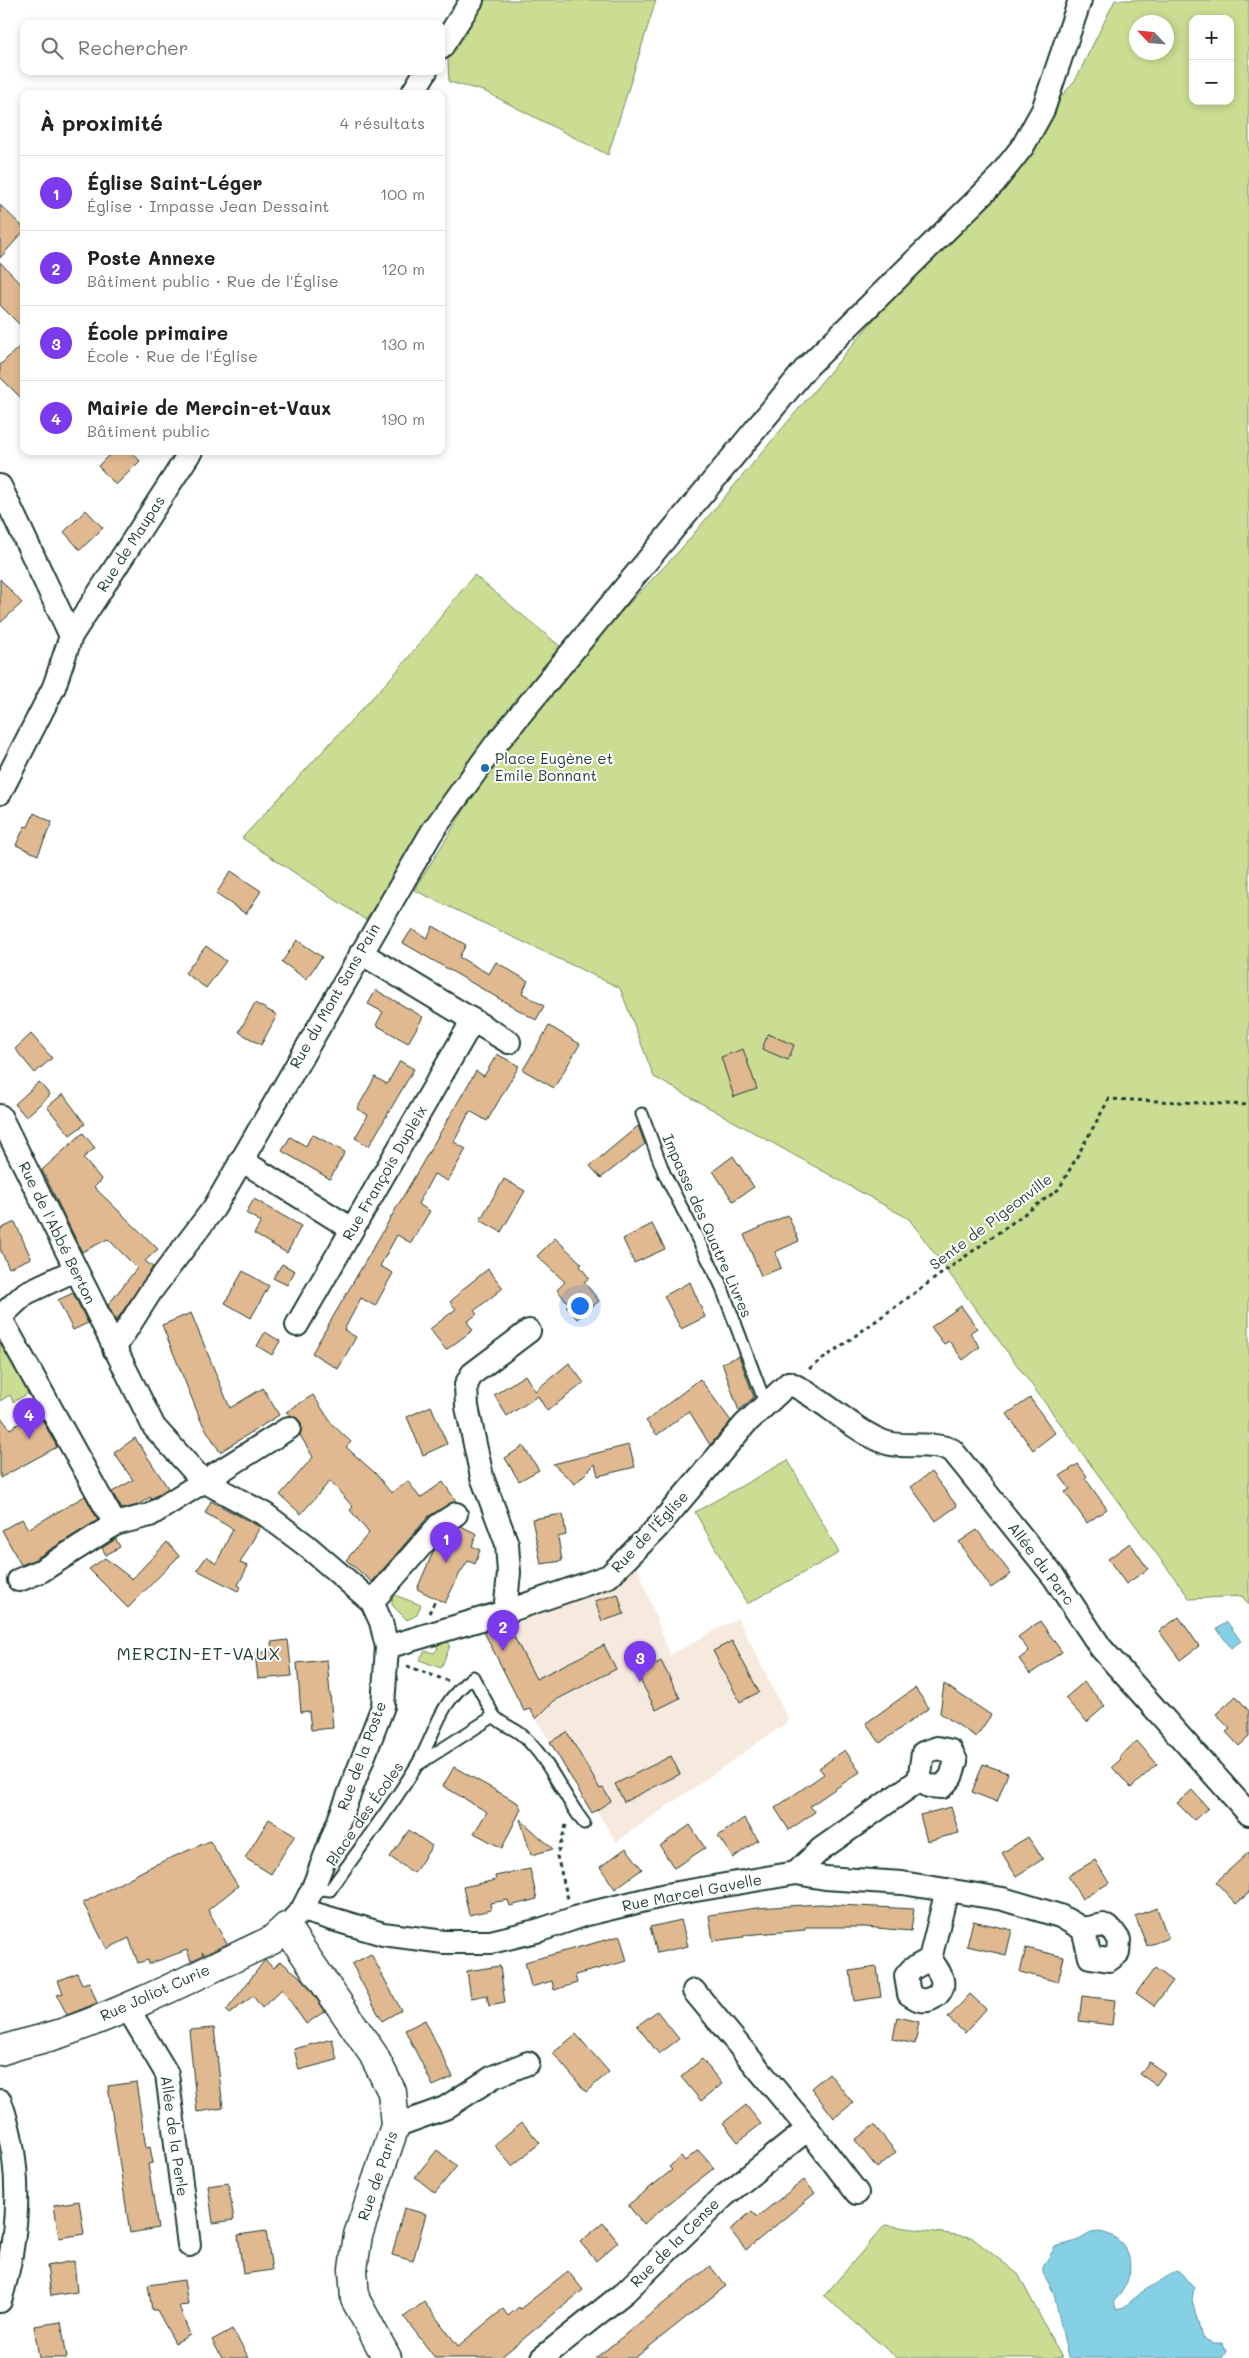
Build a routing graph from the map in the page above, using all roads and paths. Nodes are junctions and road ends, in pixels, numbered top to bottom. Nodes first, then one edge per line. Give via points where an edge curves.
1 (472, 0) edge
2 (1080, 0) edge
3 (445, 42) edge
4 (424, 75) edge
5 (414, 90) edge
6 (189, 455) edge
7 (0, 486) edge
8 (71, 636) junction
9 (0, 793) edge
10 (361, 952) junction
11 (473, 1020) junction
12 (509, 1042) dead end
13 (1249, 1106) edge
14 (642, 1114) dead end
15 (0, 1116) edge
16 (241, 1160) junction
17 (352, 1228) junction
18 (75, 1270) junction
19 (297, 1325) dead end
20 (529, 1331) dead end
21 (114, 1350) junction
22 (789, 1383) junction
23 (766, 1405) junction
24 (289, 1428) dead end
25 (202, 1480) junction
26 (456, 1514) dead end
27 (115, 1524) junction
28 (19, 1580) dead end
29 (372, 1602) junction
30 (505, 1612) junction
31 (387, 1647) junction
32 (414, 1668) dead end
33 (438, 1676) dead end
34 (494, 1716) junction
35 (418, 1764) junction
36 (919, 1780) dead end
37 (574, 1810) junction
38 (1249, 1814) edge
39 (584, 1823) dead end
40 (796, 1873) junction
41 (313, 1888) junction
42 (947, 1890) junction
43 (294, 1919) junction
44 (573, 1919) junction
45 (1083, 1930) dead end
46 (930, 1960) dead end
47 (694, 1991) dead end
48 (127, 2008) junction
49 (6, 2044) edge
50 (528, 2063) dead end
51 (0, 2101) edge
52 (395, 2126) junction
53 (808, 2129) junction
54 (857, 2193) dead end
55 (189, 2245) dead end
56 (0, 2301) edge
57 (387, 2358) edge
58 (542, 2358) edge

1 - 3 street
2 - 10 street, Rue du Mont Sans Pain via 1043,110 1023,146 994,183 807,367 495,745 432,832
4 - 5 street
6 - 8 street, Rue de Maupas
7 - 8 street
8 - 9 street, Rue de Maupas via 54,687
10 - 11 street
10 - 16 street, Rue du Mont Sans Pain
11 - 12 street
11 - 17 street, Rue François Dupleix
13 - 22 path, Sente de Pigeonville via 1109,1098 1059,1189
14 - 23 lane, Impasse des Quatre Livres via 664,1174 720,1283
15 - 18 street, Rue de l'Abbé Berton
16 - 17 street
16 - 21 street, Rue du Mont Sans Pain via 214,1208 151,1291
17 - 19 street, Rue François Dupleix
18 - 21 street, Rue de l'Abbé Berton
18 - 27 street via 26,1294 0,1317
20 - 30 street via 472,1374 466,1385 467,1407 482,1477 507,1544 509,1573
21 - 25 street, Rue de la Poste via 154,1427
22 - 23 street, Rue de l'Église
22 - 38 street, Allée du Parc via 804,1389 868,1435 887,1444 938,1445 952,1450 1054,1576 1101,1648
23 - 30 street, Rue de l'Église via 656,1529 609,1576
24 - 25 street
25 - 27 street via 150,1515
25 - 29 street, Rue de la Poste via 286,1530
26 - 29 street via 439,1525
27 - 28 street via 41,1571
29 - 31 street, Rue de la Poste
30 - 31 street, Rue de l'Église
31 - 41 street, Rue de la Poste via 383,1706
32 - 33 path
34 - 35 lane, Place des Écoles
34 - 35 lane, Place des Écoles via 473,1677 444,1706
34 - 37 lane via 523,1735
35 - 41 lane, Place des Écoles via 330,1890
36 - 40 street via 821,1849
37 - 39 lane
37 - 44 path via 567,1821 557,1856
40 - 42 street, Rue Marcel Gavelle
40 - 44 street, Rue Marcel Gavelle via 666,1895
41 - 43 street, Rue de la Poste
42 - 45 street, Rue Marcel Gavelle via 1032,1906 1060,1916
42 - 46 street
43 - 44 street, Rue Marcel Gavelle via 444,1942 491,1942
43 - 48 street, Rue Joliot Curie via 272,1940
43 - 52 street, Rue de Paris via 386,2079 394,2099
47 - 53 street
48 - 49 street, Rue Joliot Curie via 61,2034
48 - 55 street, Allée de la Perle via 167,2074
50 - 52 street via 492,2077 445,2108
51 - 56 street via 16,2168 17,2215 11,2264
52 - 57 street, Rue de Paris via 358,2235 353,2268 355,2299
53 - 54 street
53 - 58 street, Rue de la Cense via 724,2196 626,2292

